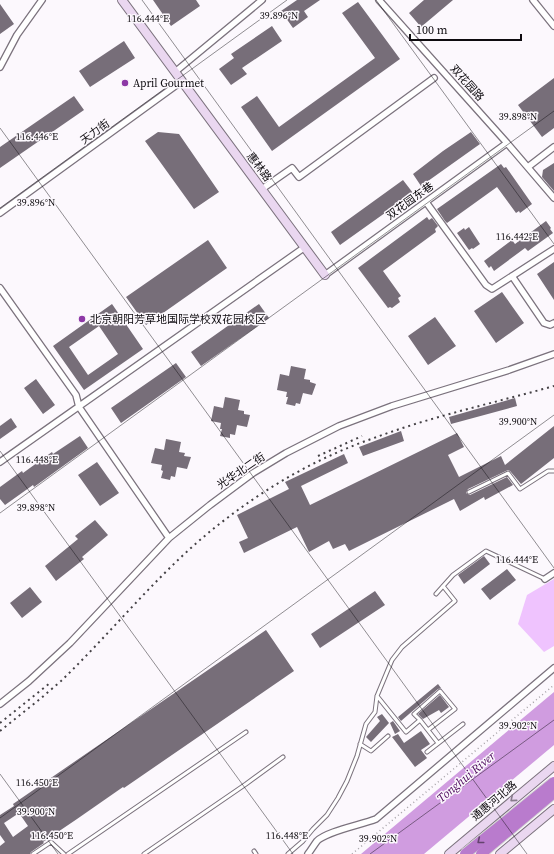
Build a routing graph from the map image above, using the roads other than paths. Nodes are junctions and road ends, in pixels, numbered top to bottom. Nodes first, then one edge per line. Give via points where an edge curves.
1 (42, 0) edge
2 (122, 0) edge
3 (262, 0) edge
4 (379, 0) edge
5 (533, 0) edge
6 (554, 26) edge
7 (0, 67) edge
8 (175, 72) junction
9 (434, 78) dead end
10 (182, 81) junction
11 (508, 143) junction
12 (554, 147) edge
13 (528, 167) junction
14 (262, 189) junction
15 (554, 198) edge
16 (426, 202) junction
17 (0, 213) edge
18 (305, 247) junction
19 (554, 250) edge
20 (325, 275) joint
21 (512, 276) junction
22 (0, 288) edge
23 (554, 323) edge
24 (554, 354) edge
25 (78, 407) junction
26 (0, 462) edge
27 (554, 470) edge
28 (470, 492) dead end
29 (169, 538) junction
30 (554, 574) edge
31 (545, 579) joint
32 (443, 586) junction
33 (436, 594) dead end
34 (554, 668) edge
35 (377, 696) junction
36 (0, 704) edge
37 (420, 720) junction
38 (463, 724) dead end
39 (428, 730) junction
40 (246, 732) dead end
41 (388, 736) dead end
42 (438, 743) junction
43 (360, 744) junction
44 (427, 752) dead end
45 (283, 757) dead end
46 (554, 766) edge
47 (554, 782) edge
48 (530, 785) junction
49 (554, 793) edge
50 (553, 811) edge
51 (33, 854) edge
52 (64, 854) edge
53 (68, 854) edge
54 (144, 854) edge
55 (288, 854) edge
56 (308, 854) edge
57 (449, 854) edge
58 (465, 854) edge
59 (481, 854) edge
60 (500, 854) edge

1 - 7 street
2 - 8 street, 惠林路
3 - 8 street
4 - 11 street, 双花园路
5 - 6 street
8 - 10 street, 惠林路
9 - 14 street via 299,177 292,168
10 - 14 street, 惠林路
10 - 17 street, 天力街
11 - 13 street, 双花园路
11 - 16 street, 双花园东巷
12 - 13 street
13 - 15 street, 双花园路
14 - 18 street, 惠林路
16 - 20 street, 双花园东巷
16 - 21 street via 486,285 492,289
18 - 20 street, 惠林路
18 - 25 street
19 - 21 street
21 - 23 street via 544,323 550,326
22 - 25 street via 76,395
24 - 29 street, 光华北二街 via 392,406 339,426 253,473
25 - 26 street
25 - 29 street
27 - 28 lane via 548,471 520,489 508,473
29 - 36 street, 光华北二街 via 70,643
30 - 31 street
31 - 32 lane via 486,551 453,575
32 - 33 lane
32 - 35 lane via 455,601 402,647 392,660
34 - 56 street via 376,819 336,831 318,840
35 - 37 lane via 406,732
35 - 43 lane via 375,712 366,724
37 - 39 lane
37 - 39 lane via 414,714 440,691 455,709
38 - 42 lane
39 - 42 lane
40 - 53 lane
41 - 43 lane via 371,751
42 - 44 lane
43 - 55 lane via 347,781 327,815
45 - 54 lane
46 - 48 street, 通惠河北路
47 -> 58 highway, bridge
48 - 50 street
48 -> 57 street, 通惠河北路
49 - 59 highway, bridge
50 - 60 street
51 - 52 lane via 51,842

